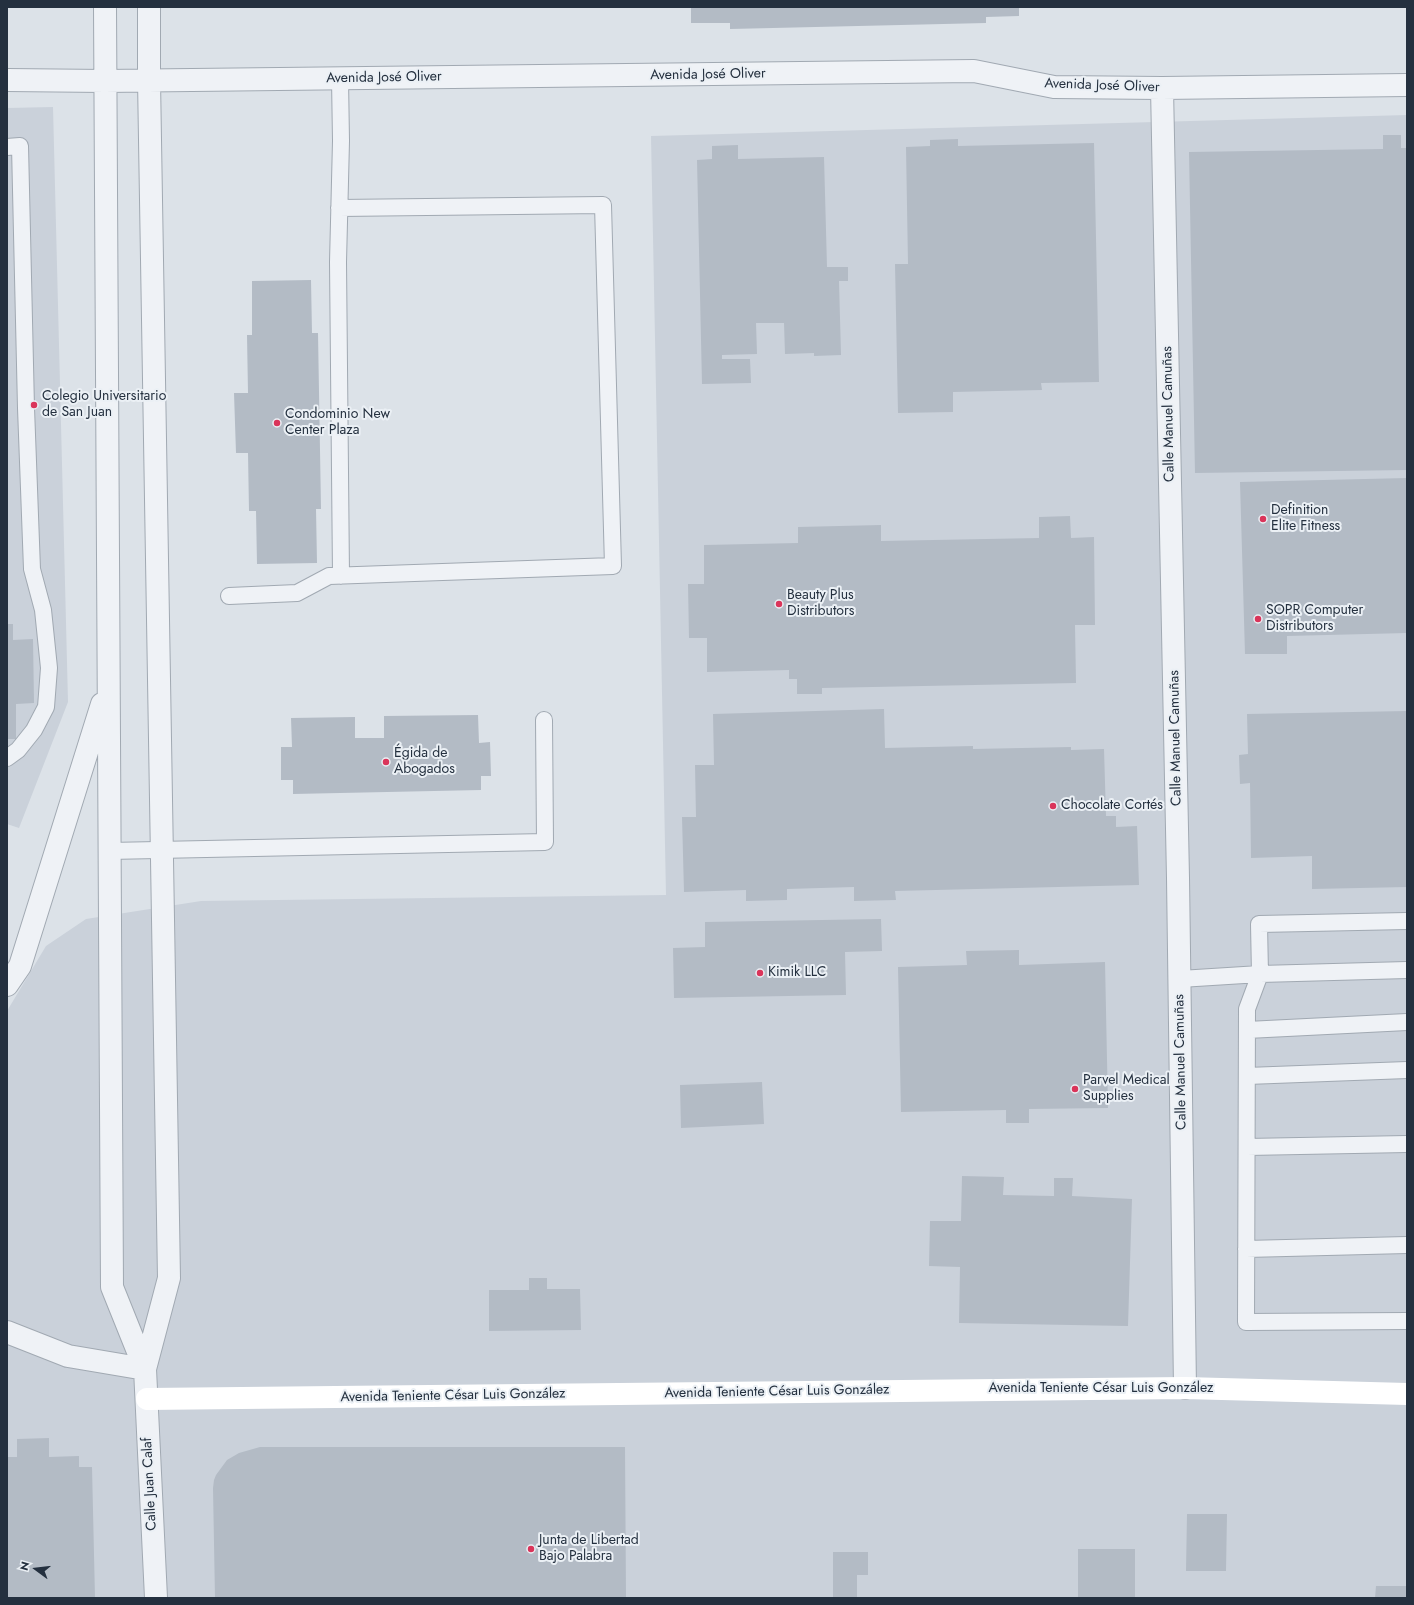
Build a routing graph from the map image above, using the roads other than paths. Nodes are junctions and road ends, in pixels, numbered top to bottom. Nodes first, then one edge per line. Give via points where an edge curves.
1 (105, 7) edge
2 (149, 7) edge
3 (340, 79) junction
4 (7, 80) edge
5 (148, 80) junction
6 (105, 81) junction
7 (1407, 85) edge
8 (1162, 88) junction
9 (7, 147) edge
10 (339, 208) junction
11 (341, 576) junction
12 (229, 596) dead end
13 (108, 684) junction
14 (544, 720) dead end
15 (7, 758) edge
16 (162, 849) junction
17 (109, 851) junction
18 (1407, 921) edge
19 (1407, 970) edge
20 (1260, 974) junction
21 (1180, 979) junction
22 (7, 985) edge
23 (1407, 1022) edge
24 (1247, 1030) junction
25 (1407, 1070) edge
26 (1247, 1076) junction
27 (1407, 1144) edge
28 (1247, 1147) junction
29 (1407, 1245) edge
30 (1246, 1249) junction
31 (1407, 1321) edge
32 (7, 1332) edge
33 (145, 1369) junction
34 (1185, 1388) junction
35 (1407, 1394) edge
36 (147, 1399) junction
37 (156, 1598) edge

1 - 6 street
2 - 5 street
3 - 5 street, Avenida José Oliver
3 - 8 street, Avenida José Oliver via 974,71 1054,87
3 - 10 lane
4 - 6 street, Avenida José Oliver
5 - 6 street, Avenida José Oliver
5 - 16 street
6 - 13 street
7 - 8 street, Avenida José Oliver
8 - 21 street, Calle Manuel Camuñas
9 - 15 lane via 20,146 32,569 43,610 49,668 46,707 34,730 18,750
10 - 11 lane
10 - 11 lane via 603,205 613,566
11 - 12 lane via 329,576 298,593
13 - 17 street
13 - 22 street via 20,966
14 - 16 lane via 545,842
16 - 17 lane
16 - 33 street via 169,1278
17 - 33 street via 112,1287
18 - 20 lane via 1260,924
19 - 20 lane
20 - 21 lane
20 - 24 lane via 1247,1009
21 - 34 street, Calle Manuel Camuñas
23 - 24 lane
24 - 26 lane
25 - 26 lane
26 - 28 lane
27 - 28 lane
28 - 30 lane
29 - 30 lane
30 - 31 lane via 1246,1322
32 - 33 street via 68,1356
33 - 36 street, Calle Juan Calaf
34 - 35 street, Avenida Teniente César Luis González
34 - 36 street, Avenida Teniente César Luis González
36 - 37 street, Calle Juan Calaf

